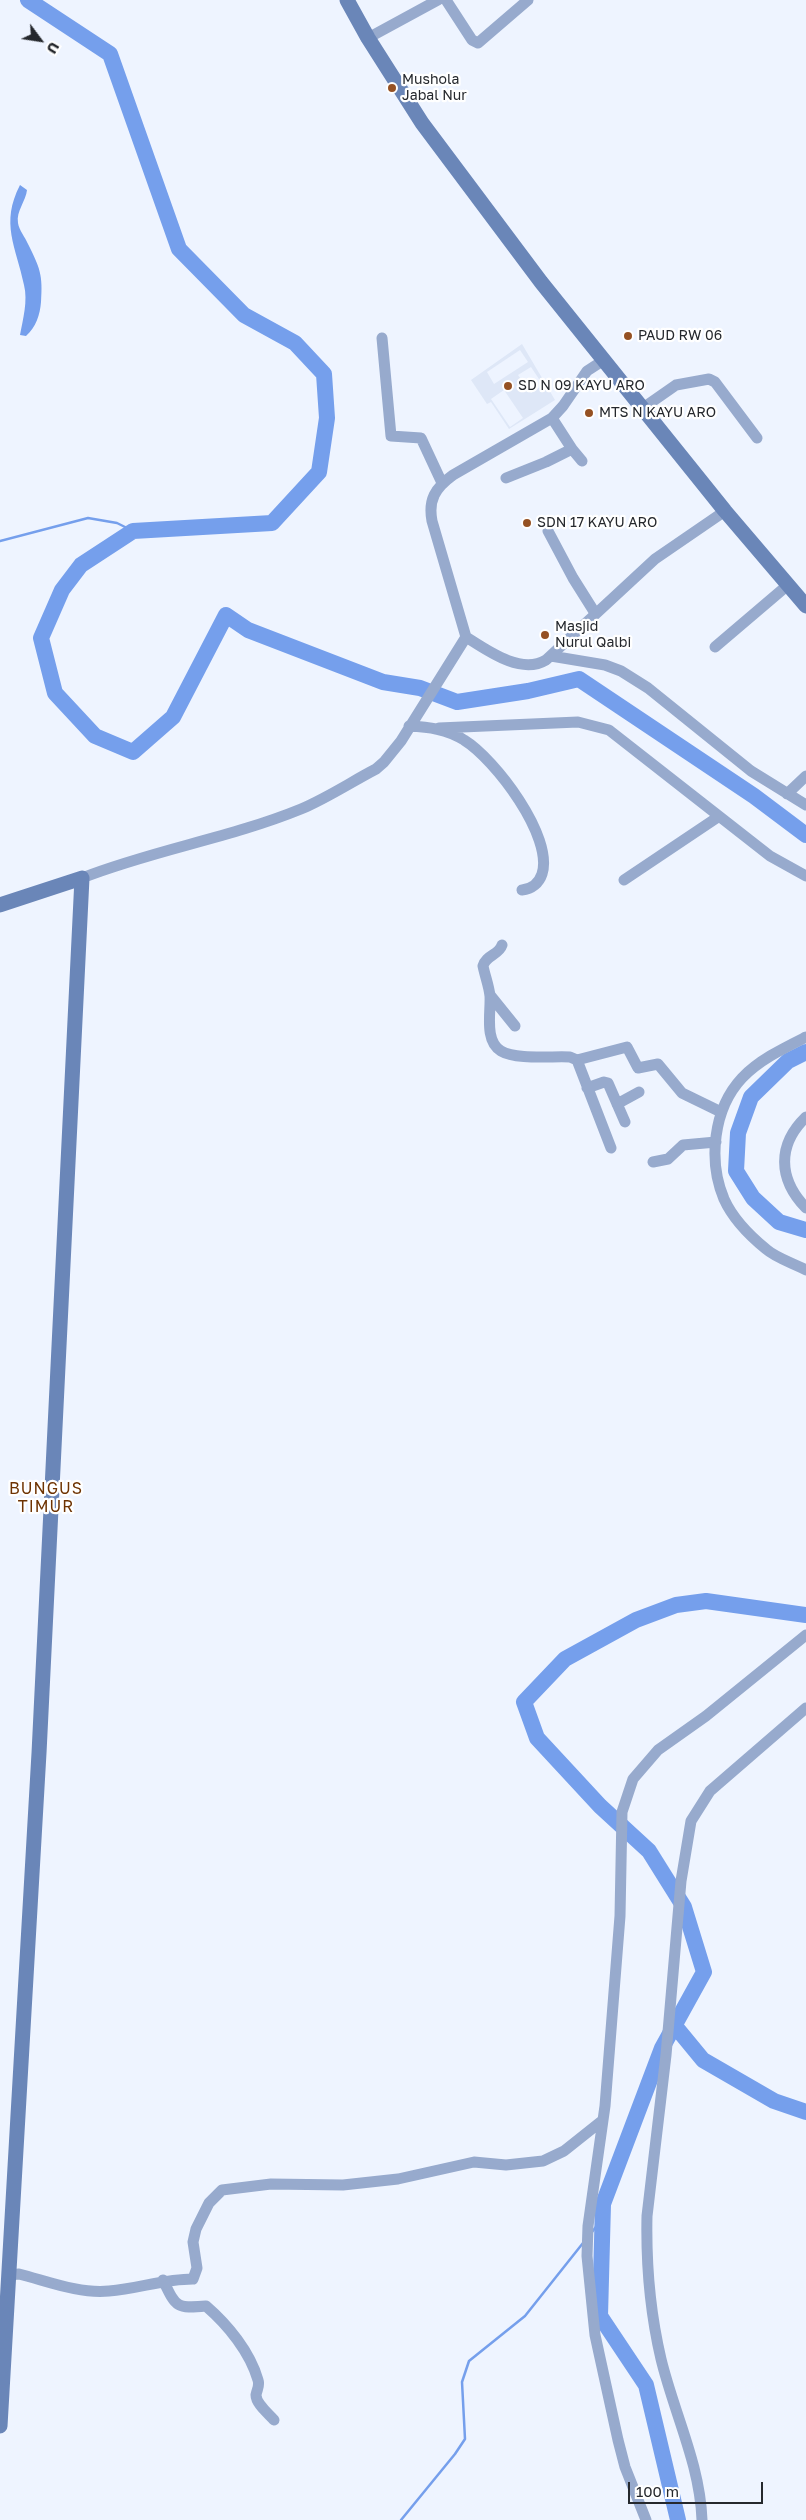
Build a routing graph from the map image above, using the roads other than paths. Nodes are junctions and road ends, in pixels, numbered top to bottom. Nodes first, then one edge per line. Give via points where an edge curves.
1 (347, 0) edge
2 (438, 0) edge
3 (446, 0) edge
4 (528, 0) edge
5 (368, 38) junction
6 (382, 338) dead end
7 (604, 360) junction
8 (643, 408) junction
9 (552, 418) junction
10 (757, 438) dead end
11 (572, 449) junction
12 (582, 461) dead end
13 (506, 478) dead end
14 (442, 483) junction
15 (725, 511) junction
16 (548, 530) dead end
17 (789, 584) junction
18 (806, 606) edge
19 (595, 613) junction
20 (466, 637) junction
21 (715, 647) dead end
22 (551, 656) junction
23 (412, 721) junction
24 (439, 728) junction
25 (806, 776) edge
26 (787, 794) junction
27 (806, 805) edge
28 (718, 817) junction
29 (806, 876) edge
30 (82, 878) junction
31 (624, 880) dead end
32 (522, 890) dead end
33 (0, 904) edge
34 (502, 945) dead end
35 (490, 995) junction
36 (515, 1026) dead end
37 (806, 1037) edge
38 (577, 1060) junction
39 (587, 1088) junction
40 (639, 1092) dead end
41 (617, 1104) junction
42 (721, 1112) junction
43 (806, 1116) edge
44 (625, 1122) dead end
45 (714, 1142) junction
46 (611, 1148) dead end
47 (653, 1162) dead end
48 (806, 1208) edge
49 (806, 1270) edge
50 (806, 1635) edge
51 (806, 1708) edge
52 (603, 2120) junction
53 (9, 2275) junction
54 (163, 2280) junction
55 (274, 2420) dead end
56 (0, 2426) edge
57 (646, 2520) edge
58 (702, 2520) edge

1 - 5 street
2 - 5 street
3 - 4 street via 472,40 478,43
5 - 7 street via 422,123
6 - 14 street via 391,436 421,438
7 - 8 street
7 - 9 street via 587,371
8 - 10 street via 676,385 709,379 715,382
8 - 15 street
9 - 11 street
9 - 14 street
11 - 12 street
11 - 13 street
14 - 20 street via 433,494 430,509
15 - 17 street
15 - 19 street via 655,559
16 - 19 street
17 - 18 street
17 - 21 street
19 - 22 street
20 - 22 street via 522,666 538,665
20 - 23 street
22 - 26 street via 597,663 621,671 648,688 751,771
23 - 24 street
23 - 30 street via 395,748 376,769 302,809 182,848 122,862
24 - 28 street via 560,722 592,724 609,730 631,745
24 - 32 street via 464,739 492,765 539,835 544,850 544,868 535,885
25 - 26 street
26 - 27 street
28 - 29 street via 770,856
28 - 31 street
30 - 33 street
30 - 53 street via 39,1763
34 - 35 street via 500,951 488,958 483,966
35 - 36 street
35 - 38 street via 489,1026 492,1040 501,1052
37 - 42 street via 779,1050 743,1076
38 - 39 street
38 - 42 street via 627,1047 638,1068 658,1064 682,1093
39 - 41 street via 606,1081
39 - 46 street
40 - 41 street
41 - 44 street
42 - 45 street
43 - 48 street via 797,1126 785,1152 790,1187
45 - 47 street via 680,1146 668,1159
45 - 49 street via 725,1201 738,1222 767,1250
50 - 52 street via 701,1720 658,1750 633,1779 622,1812 620,1916
51 - 58 street via 702,1800 691,1821 681,1881 666,2055 647,2216 647,2265 661,2359 700,2490
52 - 54 street via 564,2151 543,2162 474,2162 398,2179 343,2185 271,2184 222,2190 209,2203 196,2229 193,2242 197,2268 193,2279
52 - 57 street via 588,2226 587,2256 595,2335 625,2467
53 - 54 street via 18,2274 94,2292
53 - 56 street
54 - 55 street via 173,2301 184,2308 206,2306 222,2320 244,2350 257,2376 258,2402

